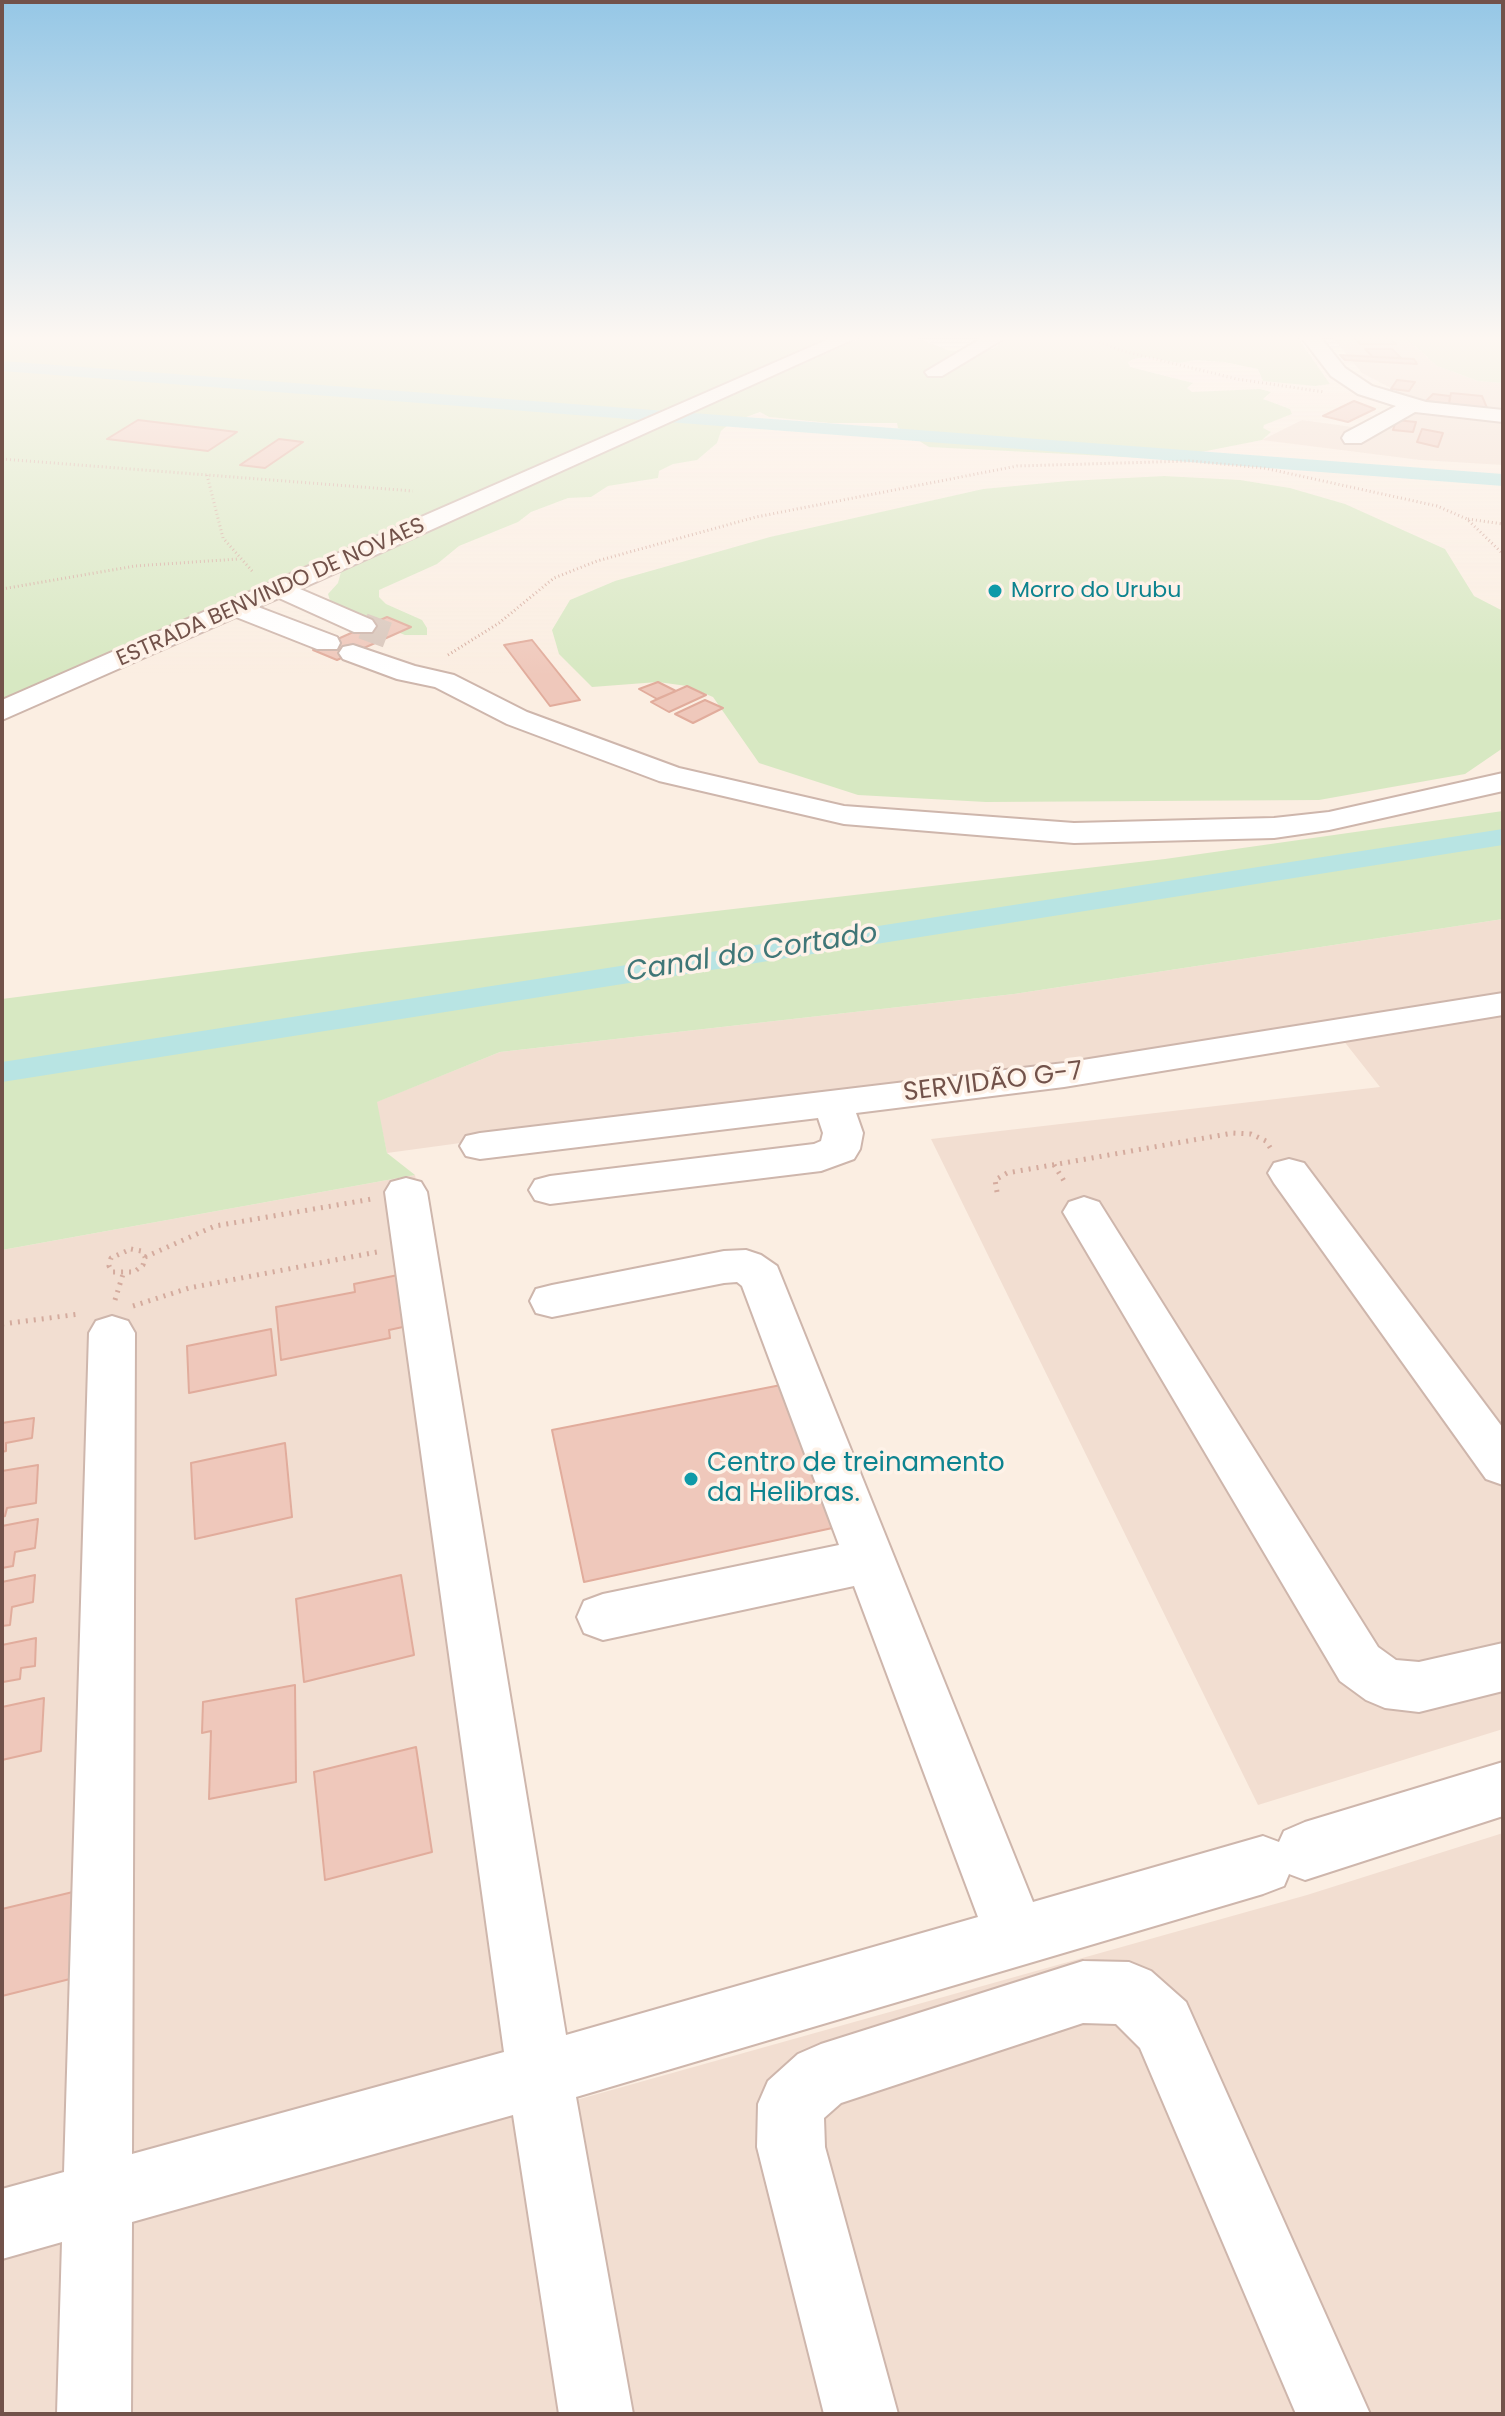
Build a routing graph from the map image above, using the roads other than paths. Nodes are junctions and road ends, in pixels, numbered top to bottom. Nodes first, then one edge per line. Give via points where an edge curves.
1 (595, 451) edge
2 (280, 589) junction
3 (236, 608) junction
4 (363, 626) tunnel mouth
5 (404, 644) tunnel mouth
6 (439, 672) junction
7 (2, 711) edge
8 (1503, 782) edge
9 (1503, 1004) edge
10 (833, 1102) junction
11 (480, 1146) dead end
12 (1289, 1173) road end
13 (550, 1190) dead end
14 (393, 1196) road end
15 (1084, 1212) dead end
16 (552, 1301) dead end
17 (107, 1318) road end
18 (1503, 1465) edge
19 (869, 1561) junction
20 (603, 1617) dead end
21 (1503, 1667) edge
22 (1503, 1789) edge
23 (1016, 1937) junction
24 (540, 2075) junction
25 (98, 2198) junction
26 (2, 2224) edge
27 (94, 2414) edge
28 (596, 2414) edge
29 (861, 2414) edge
30 (1333, 2414) edge

1 - 2 street, ESTRADA BENVINDO DE NOVAES
2 - 3 street, ESTRADA BENVINDO DE NOVAES
2 - 4 street
3 - 6 street via 407,673
3 - 7 street, ESTRADA BENVINDO DE NOVAES
5 - 6 street
6 - 8 street via 517,718 670,775 844,815 1074,833 1274,828
9 - 10 street, SERVIDÃO G-7 via 1064,1075
10 - 11 street, SERVIDÃO G-7
10 - 13 street via 843,1133 840,1149 821,1157
12 - 18 street
14 - 24 street
15 - 21 street via 1359,1664 1385,1683 1419,1687
16 - 19 street via 724,1267 746,1266 761,1277
17 - 25 street
19 - 20 street
19 - 23 street
22 - 23 street
23 - 24 street
24 - 25 street
24 - 28 street
25 - 26 street
25 - 27 street
29 - 30 street via 791,2147 791,2104 821,2077 1083,1992 1129,1993 1163,2025

